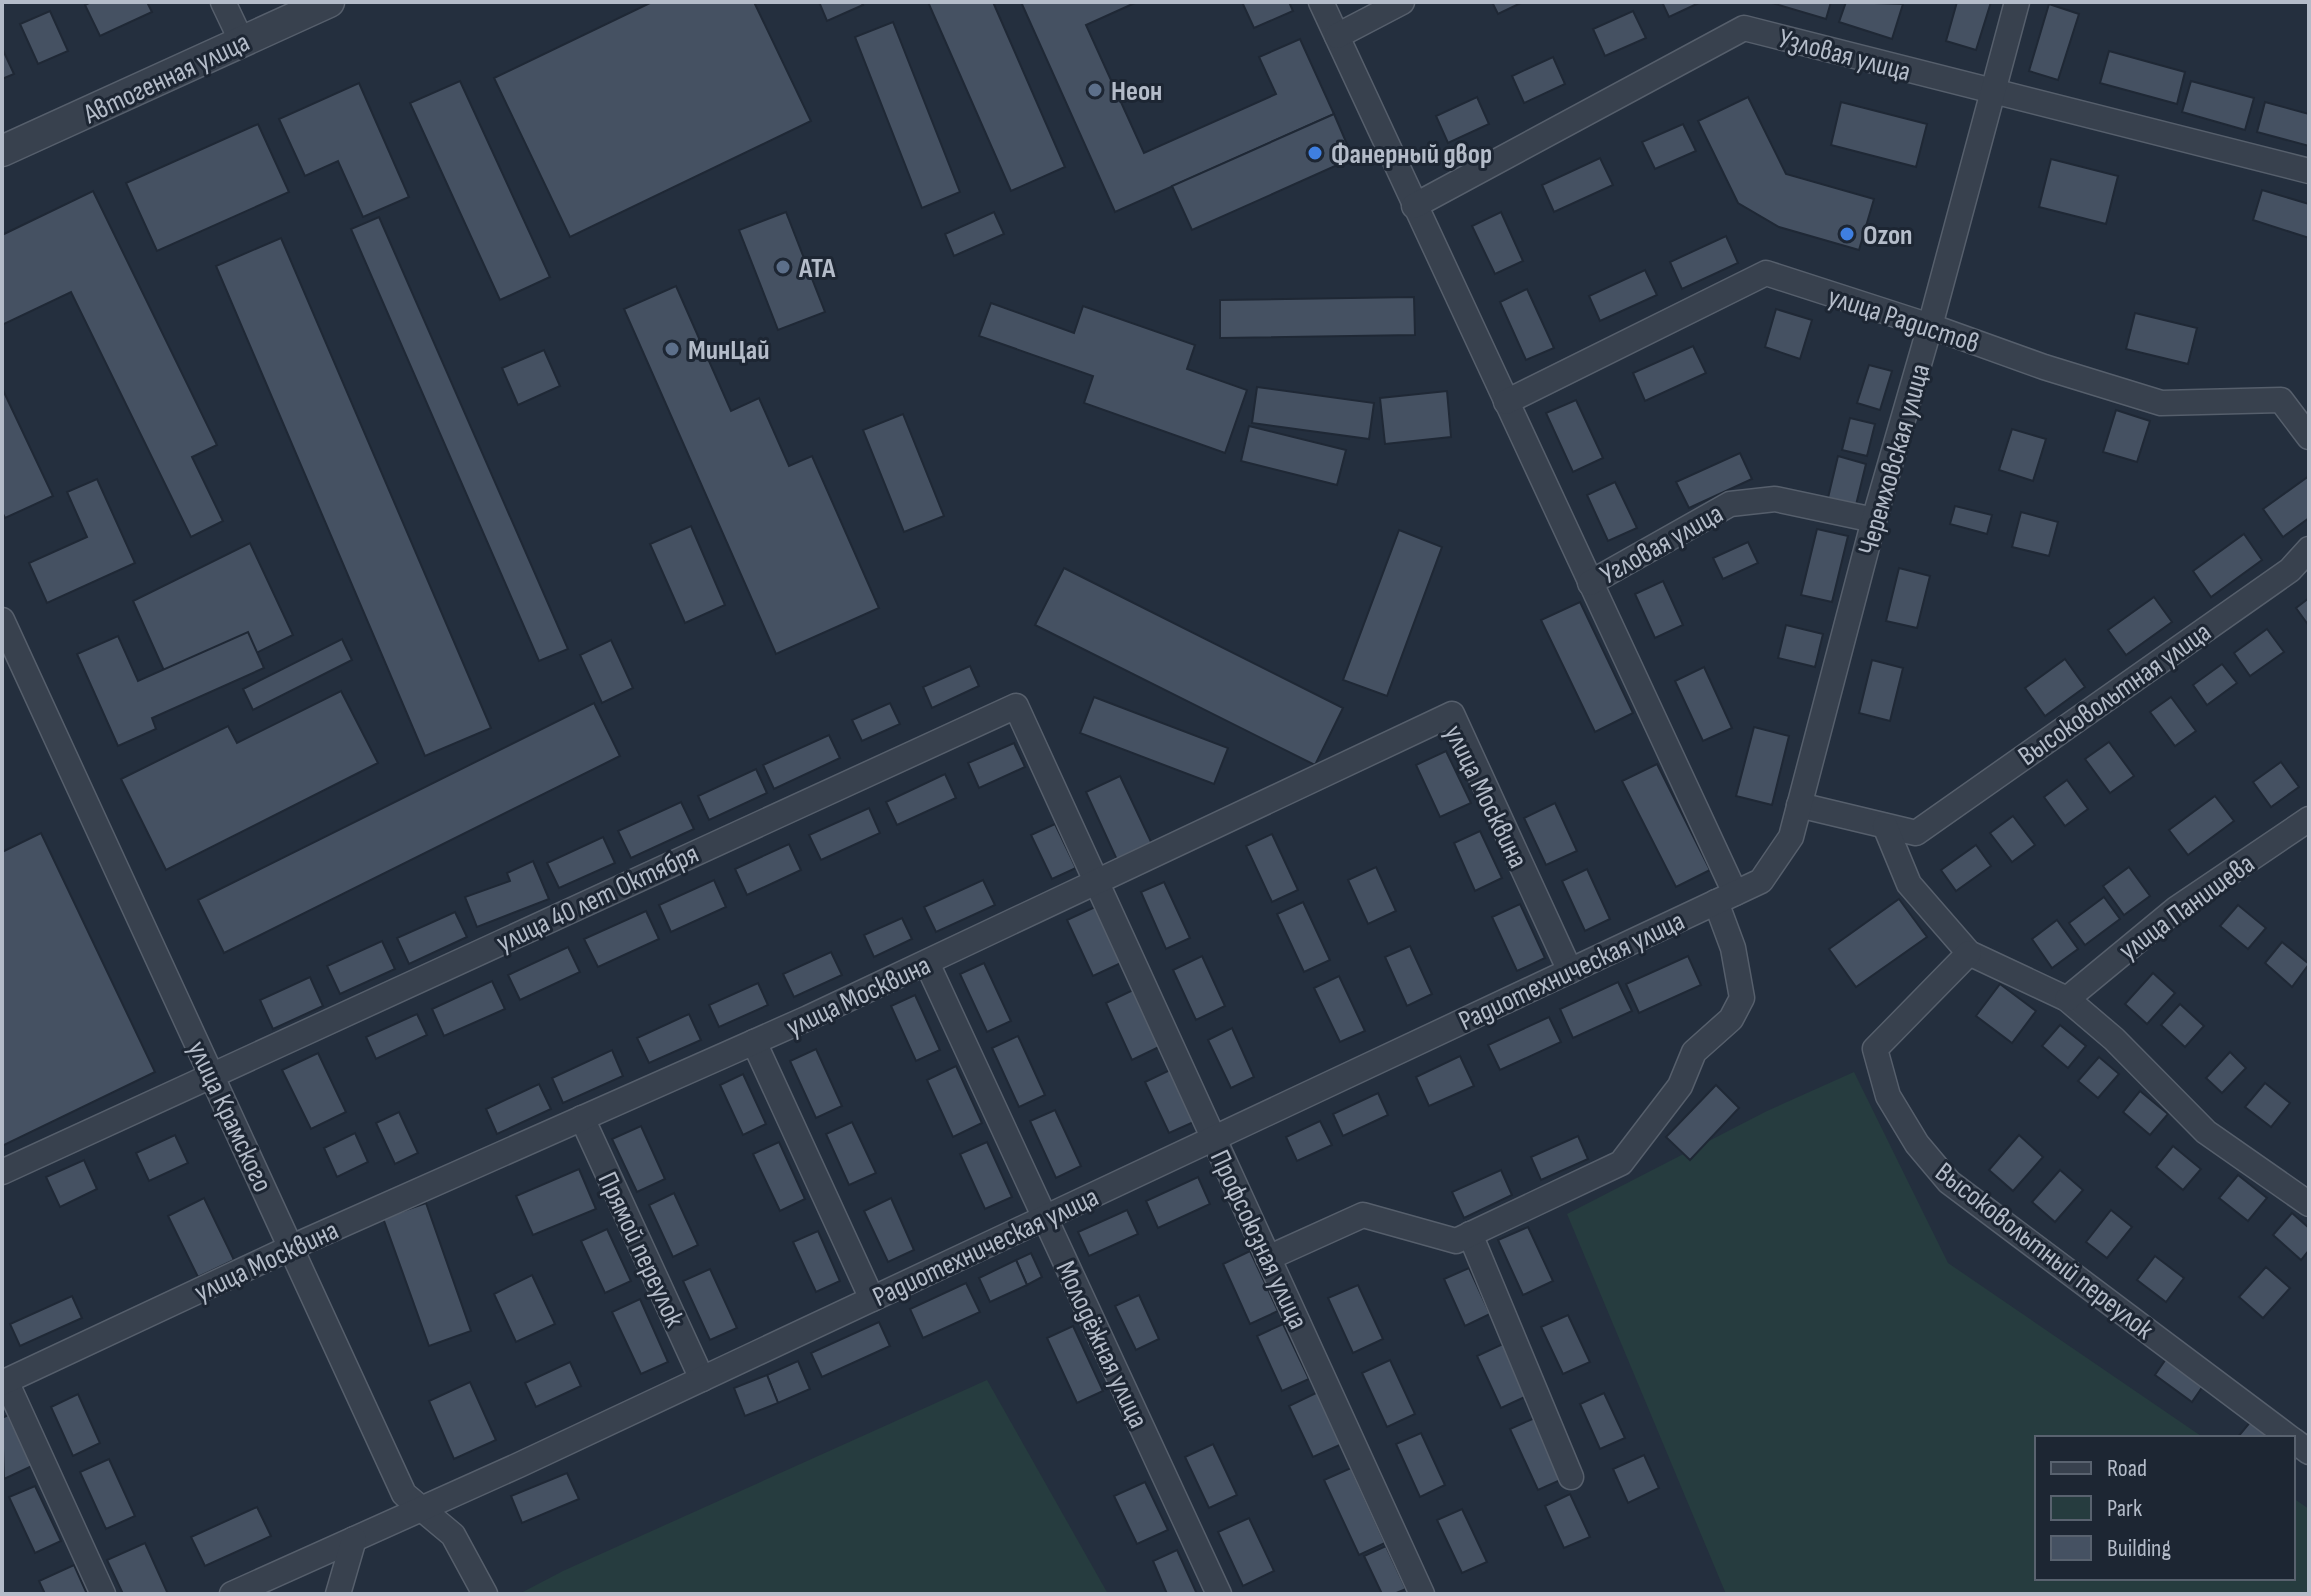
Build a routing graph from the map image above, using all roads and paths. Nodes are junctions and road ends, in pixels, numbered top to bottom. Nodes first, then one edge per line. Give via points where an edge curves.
1 (223, 2) edge
2 (329, 2) edge
3 (1321, 2) edge
4 (1402, 2) edge
5 (2017, 2) edge
6 (1337, 36) junction
7 (242, 42) junction
8 (1992, 92) junction
9 (2, 151) edge
10 (2309, 171) edge
11 (1414, 206) junction
12 (1930, 326) junction
13 (1506, 402) junction
14 (2309, 437) edge
15 (1874, 520) junction
16 (2309, 549) edge
17 (1590, 583) junction
18 (2, 620) edge
19 (1799, 805) junction
20 (1885, 826) junction
21 (2305, 828) edge
22 (1097, 883) junction
23 (1725, 898) junction
24 (1969, 953) junction
25 (927, 963) junction
26 (1570, 971) junction
27 (2067, 999) junction
28 (754, 1042) junction
29 (212, 1074) junction
30 (582, 1118) junction
31 (1214, 1139) junction
32 (2, 1172) edge
33 (2309, 1204) edge
34 (1045, 1218) junction
35 (1470, 1234) junction
36 (292, 1247) junction
37 (1268, 1258) junction
38 (872, 1299) junction
39 (702, 1379) junction
40 (4, 1382) edge
41 (2288, 1436) edge
42 (1571, 1477) dead end
43 (421, 1509) junction
44 (354, 1539) junction
45 (103, 1594) edge
46 (232, 1594) edge
47 (338, 1594) edge
48 (485, 1594) edge
49 (1219, 1594) edge
50 (1422, 1594) edge

1 - 7 street
2 - 7 street, Автогенная улица
3 - 6 street
4 - 6 street
5 - 8 street, Черемховская улица
6 - 11 street
7 - 9 street, Автогенная улица
8 - 10 street, Узловая улица
8 - 11 street, Узловая улица via 1744,28
8 - 12 street, Черемховская улица
11 - 13 street
12 - 13 street, улица Радистов via 1766,273
12 - 14 street, улица Радистов via 2161,403 2281,400
12 - 15 street, Черемховская улица
13 - 17 street
15 - 17 street, Угловая улица via 1775,499 1730,504
15 - 19 street, Черемховская улица
16 - 20 street, Высоковольтная улица via 2290,570 1916,833
17 - 23 street
18 - 29 street, улица Крамского
19 - 20 street
19 - 23 street, Черемховская улица via 1791,837 1761,881
20 - 24 street via 1909,884
21 - 27 street, улица Панишева via 2176,909
22 - 25 street, улица Москвина
22 - 26 street, улица Москвина via 1452,714
22 - 29 street, улица 40 лет Октября via 1016,706
22 - 31 street, Профсоюзная улица
23 - 26 street, Радиотехническая улица
23 - 35 street via 1742,998 1731,1019 1694,1052 1680,1086 1621,1163
24 - 27 street
24 - 41 street, Высоковольтный переулок via 1875,1049 1888,1096 1917,1144 1949,1182
25 - 28 street, улица Москвина
25 - 34 street, Молодёжная улица
26 - 31 street, Радиотехническая улица
27 - 33 street via 2206,1132
28 - 30 street, улица Москвина
28 - 38 street
29 - 32 street, улица 40 лет Октября
29 - 36 street, улица Крамского
30 - 36 street, улица Москвина
30 - 39 street, Прямой переулок
31 - 34 street, Радиотехническая улица
31 - 37 street, Профсоюзная улица
34 - 38 street, Радиотехническая улица
34 - 49 street, Молодёжная улица
35 - 37 street via 1456,1241 1363,1215
35 - 42 street
36 - 40 street, улица Москвина
36 - 43 street, улица Крамского via 404,1494
37 - 50 street, Профсоюзная улица
38 - 39 street, Радиотехническая улица
39 - 43 street, Радиотехническая улица
40 - 45 street
43 - 44 street, Радиотехническая улица
43 - 48 street, улица Крамского via 453,1535
44 - 46 street, Радиотехническая улица
44 - 47 street

